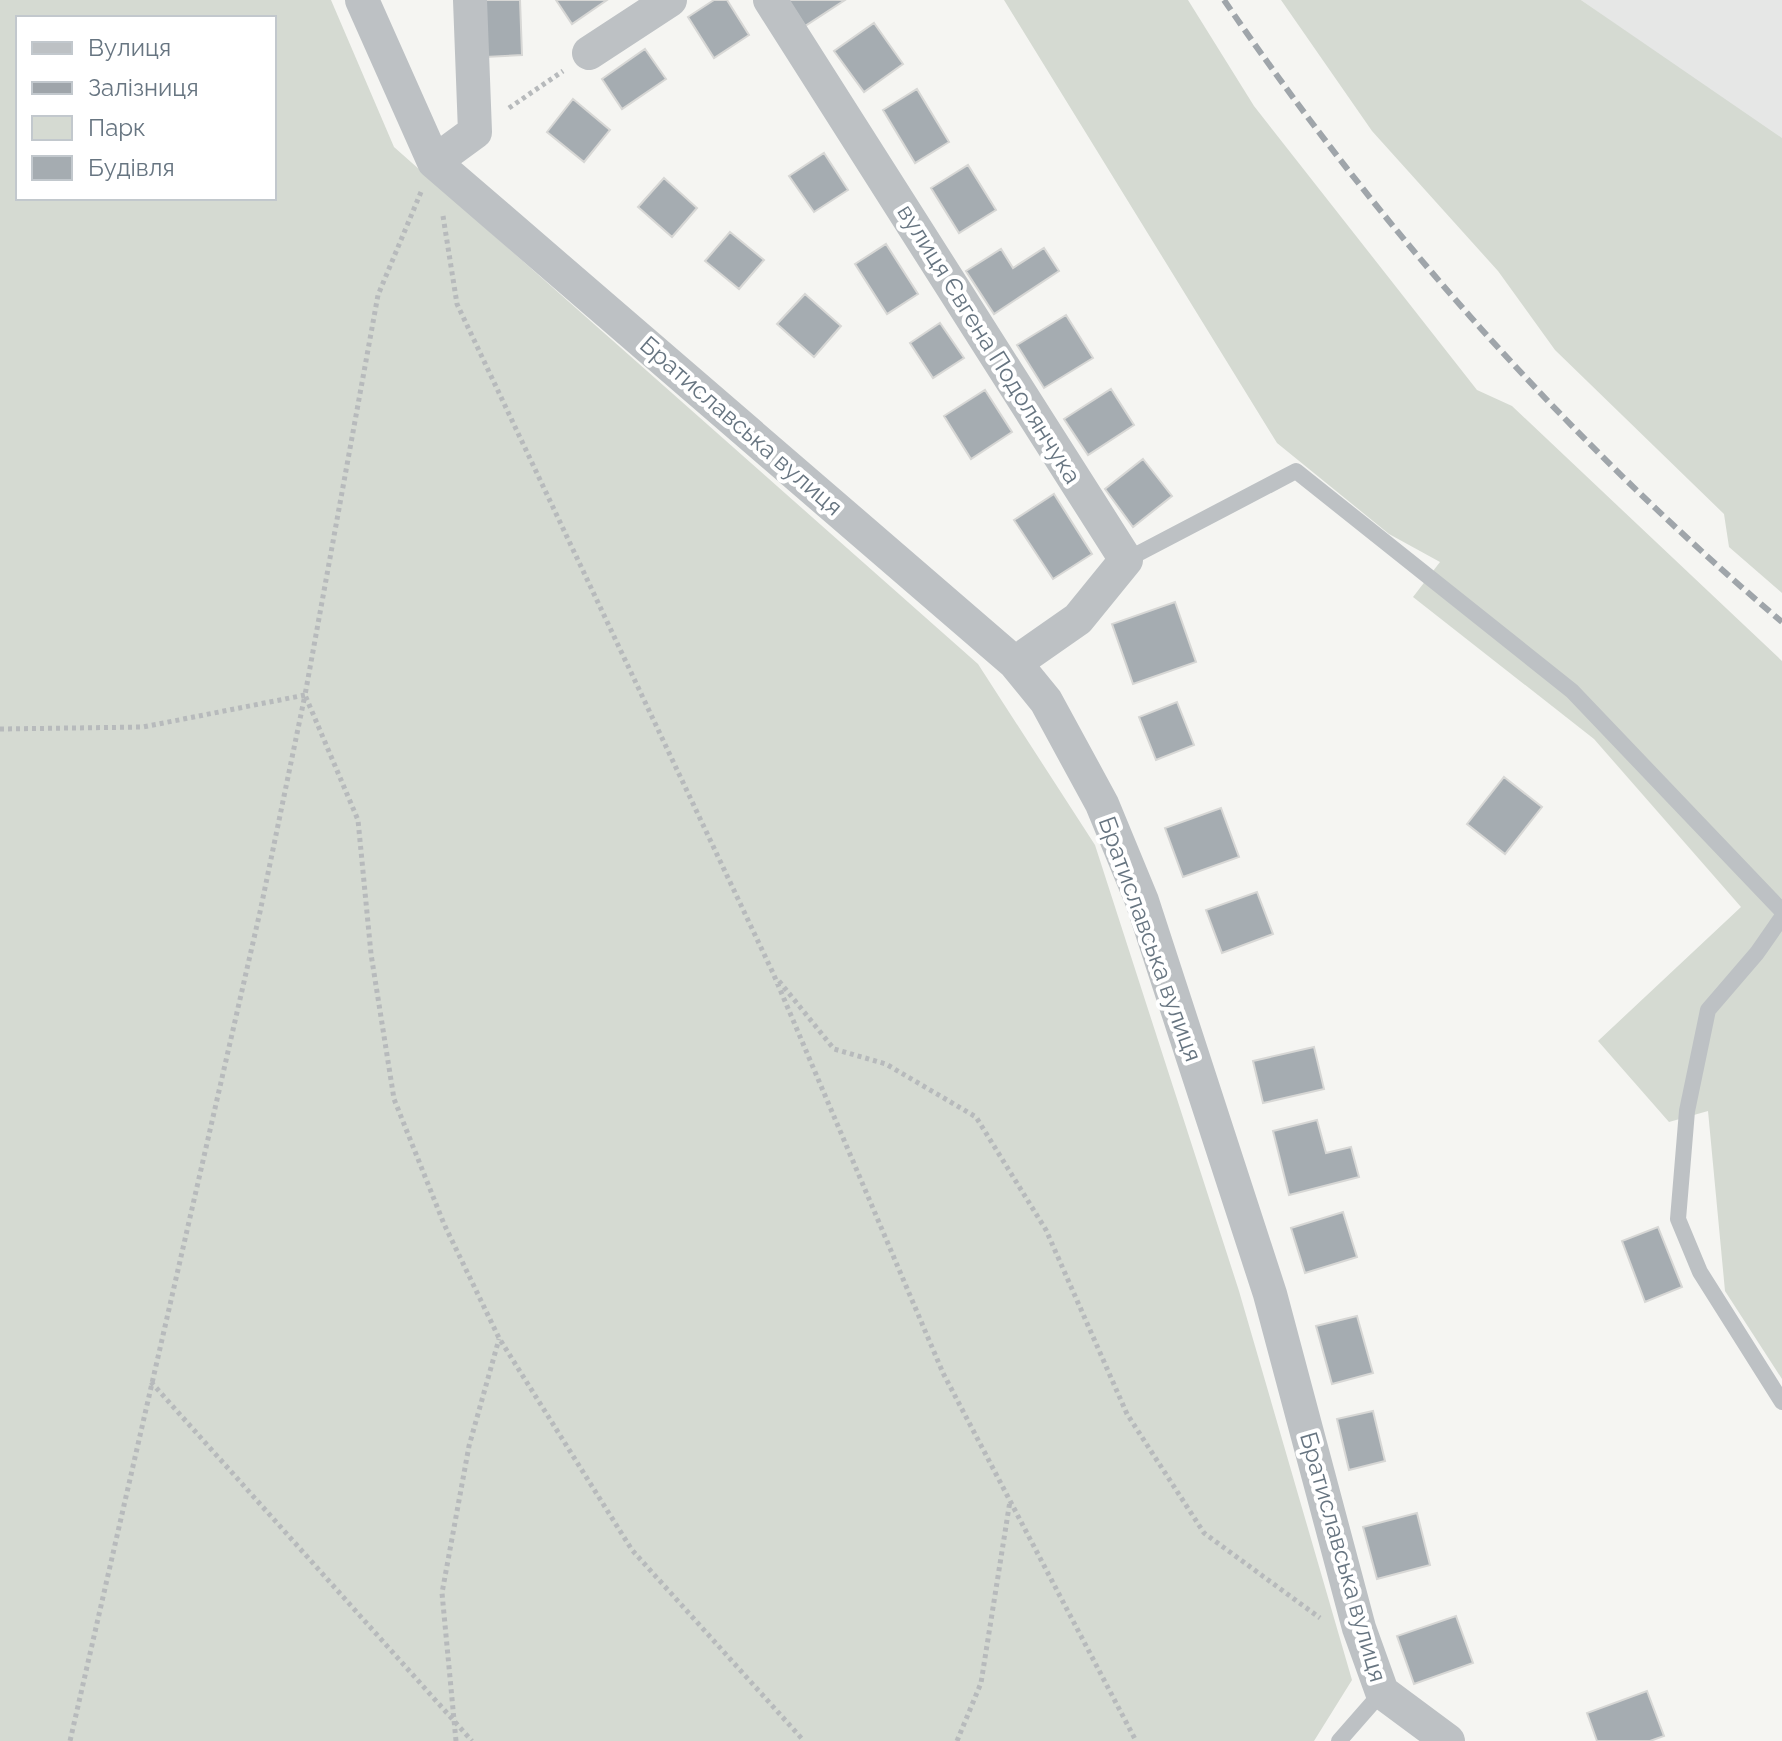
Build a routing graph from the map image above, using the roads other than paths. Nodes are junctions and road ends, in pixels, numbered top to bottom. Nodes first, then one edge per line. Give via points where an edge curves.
1 (362, 0) edge
2 (470, 0) edge
3 (670, 0) edge
4 (770, 0) edge
5 (589, 53) road end
6 (434, 162) junction
7 (1126, 560) junction
8 (1015, 663) junction
9 (1782, 914) edge
10 (1782, 1402) edge
11 (1382, 1692) junction
12 (1339, 1741) edge
13 (1448, 1741) edge

1 - 6 street, Братиславська вулиця
2 - 6 street via 475,132
3 - 5 street
4 - 7 street, вулиця Євгена Подолянчука
6 - 8 street, Братиславська вулиця
7 - 8 street via 1078,619
7 - 9 lane via 1296,471 1572,691
8 - 11 street, Братиславська вулиця via 1046,701 1102,804 1142,901 1270,1294 1359,1628
9 - 10 lane via 1757,953 1708,1010 1687,1111 1678,1219 1700,1272
11 - 12 lane
11 - 13 street, Братиславська вулиця

